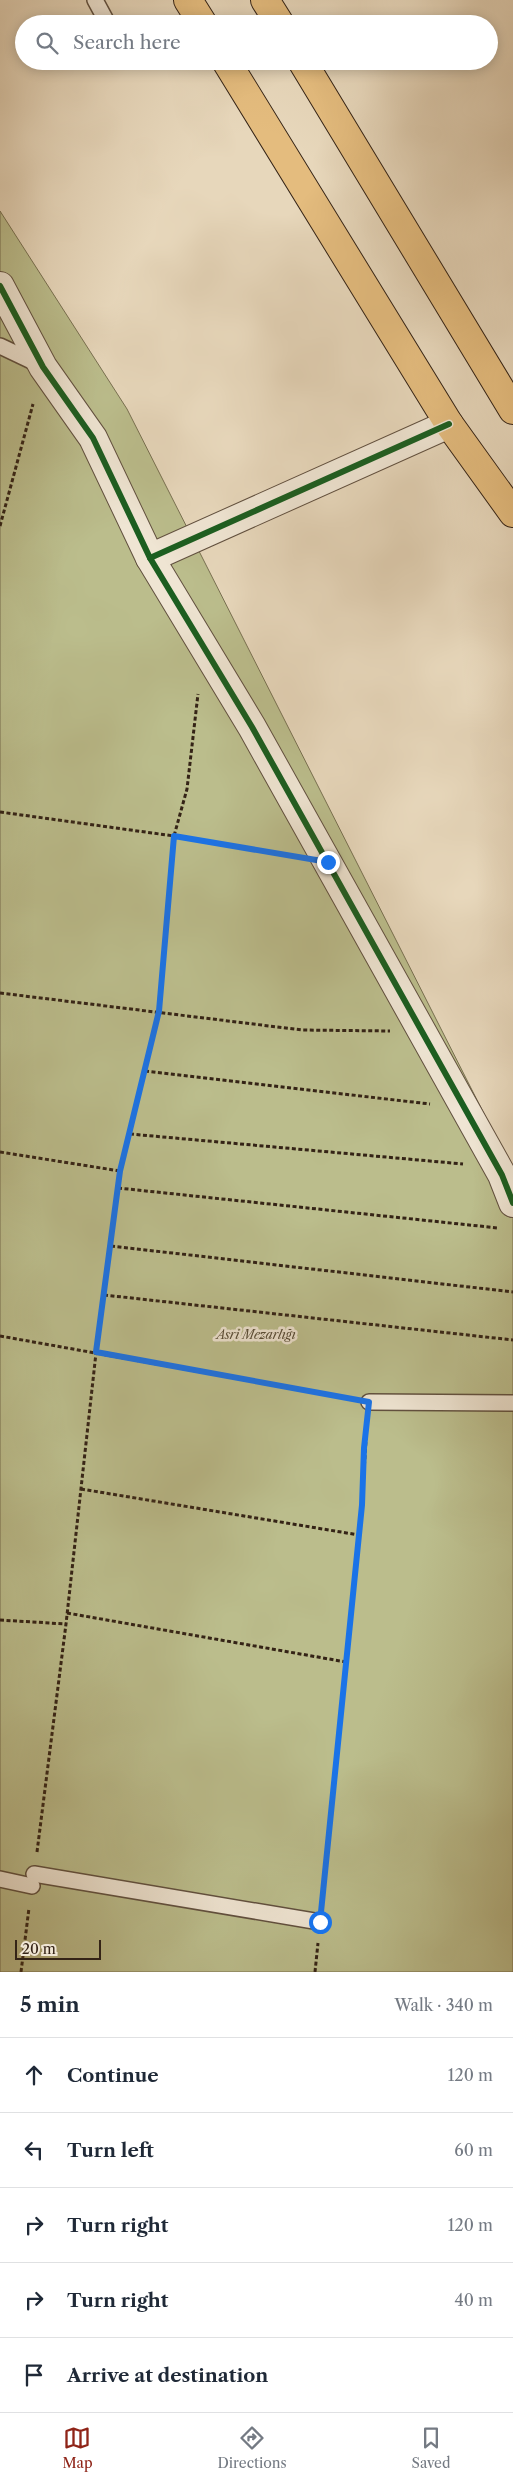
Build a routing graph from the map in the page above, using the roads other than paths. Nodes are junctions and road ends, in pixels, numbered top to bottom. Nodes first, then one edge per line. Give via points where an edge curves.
1 (95, 0) edge
2 (188, 0) edge
3 (266, 0) edge
4 (103, 15) edge
5 (197, 15) edge
6 (275, 15) edge
7 (232, 70) edge
8 (307, 70) edge
9 (0, 286) edge
10 (0, 346) edge
11 (43, 367) junction
12 (513, 410) edge
13 (449, 424) junction
14 (513, 513) edge
15 (150, 558) junction
16 (508, 1216) edge
17 (369, 1402) road end
18 (513, 1403) edge
19 (0, 1879) edge
20 (320, 1922) road end

1 - 4 lane
2 - 5 main road
3 - 6 main road
7 - 13 main road
8 - 12 main road
9 - 11 street
10 - 11 lane
11 - 15 street via 93,438
13 - 14 main road
13 - 15 street
15 - 16 street via 328,862 497,1167
17 - 18 lane
19 - 20 lane via 33,1880

